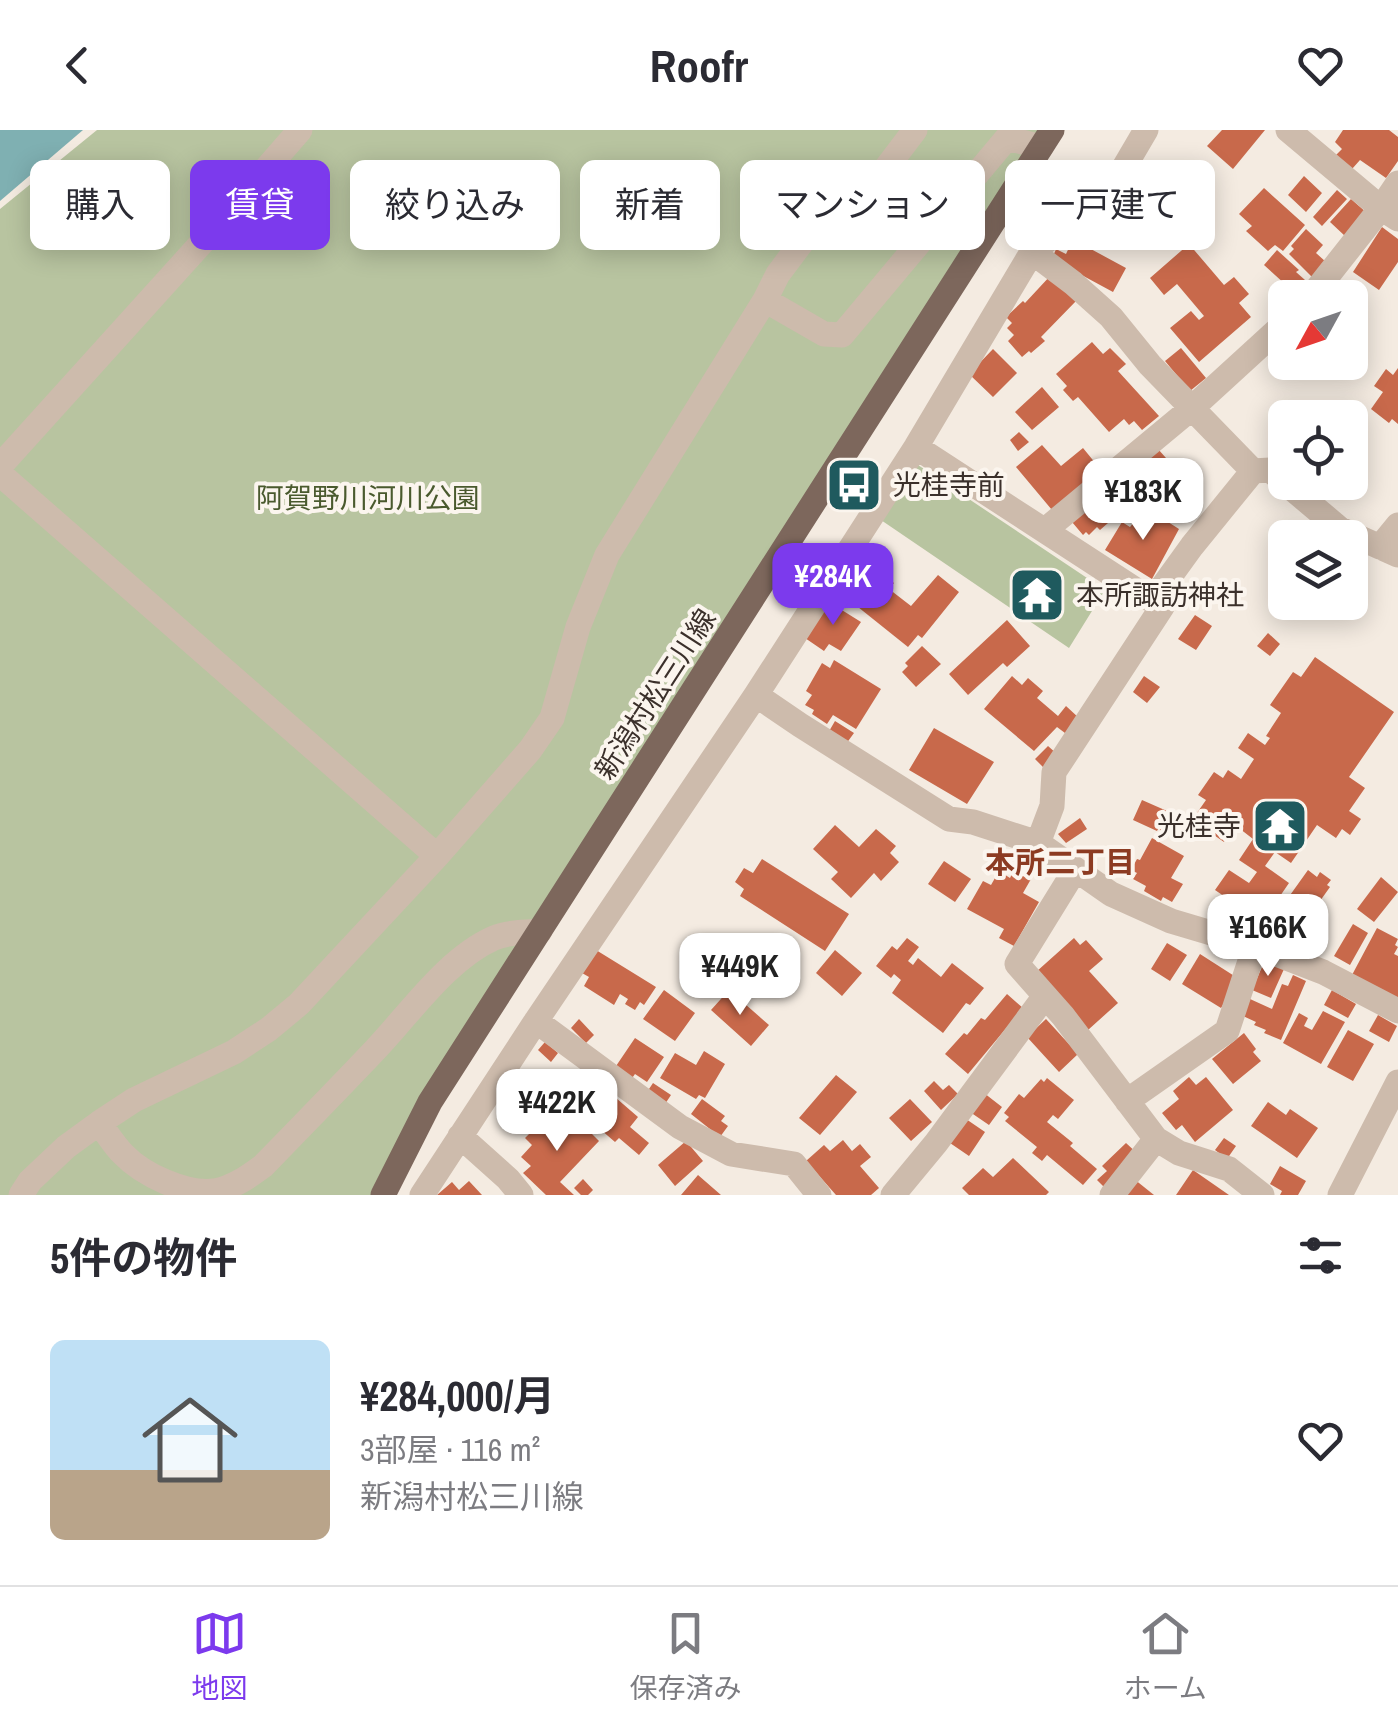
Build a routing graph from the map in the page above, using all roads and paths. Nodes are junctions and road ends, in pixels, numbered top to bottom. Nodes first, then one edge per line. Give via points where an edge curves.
1 (300, 130) edge
2 (1146, 130) edge
3 (1288, 130) edge
4 (904, 134) edge
5 (1047, 138) edge
6 (1398, 183) edge
7 (1390, 214) edge
8 (1032, 252) junction
9 (1327, 280) edge
10 (765, 300) junction
11 (1268, 339) edge
12 (1192, 408) junction
13 (916, 447) junction
14 (0, 466) edge
15 (1254, 472) junction
16 (0, 474) edge
17 (1398, 526) edge
18 (1045, 530) junction
19 (1389, 551) edge
20 (1153, 600) junction
21 (756, 695) junction
22 (1038, 843) junction
23 (436, 856) junction
24 (1076, 870) junction
25 (540, 931) junction
26 (1255, 946) junction
27 (1045, 996) junction
28 (1398, 1010) edge
29 (536, 1020) junction
30 (1398, 1082) edge
31 (1128, 1101) junction
32 (99, 1123) junction
33 (460, 1136) junction
34 (1156, 1140) junction
35 (21, 1195) edge
36 (383, 1195) edge
37 (422, 1195) edge
38 (521, 1195) edge
39 (820, 1195) edge
40 (892, 1195) edge
41 (1112, 1195) edge
42 (1262, 1195) edge
43 (1340, 1195) edge

1 - 14 street
2 - 8 street via 1088,209
3 - 7 street
4 - 10 street via 874,184 808,234
5 - 10 street via 1007,138 842,334 824,334
5 - 25 main road, 新潟村松三川線
6 - 7 street
7 - 9 street
8 - 12 street via 1111,317
8 - 13 street
10 - 23 street via 607,555 552,718
11 - 12 street
12 - 15 street
12 - 18 street
13 - 18 street
13 - 21 street
15 - 19 street via 1270,470 1340,529
15 - 20 street
16 - 23 street
17 - 19 street
18 - 20 street
20 - 22 street via 1162,607 1054,772 1052,806
21 - 22 street via 949,819
21 - 29 street
22 - 24 street
23 - 32 street via 268,1030
24 - 26 street via 1170,921
24 - 27 street via 1017,964
25 - 32 street via 494,938 468,954 242,1182 212,1192 178,1188 122,1154
25 - 36 main road, 新潟村松三川線 via 430,1102
26 - 28 street
26 - 31 street via 1227,1032
27 - 31 street
27 - 40 street
29 - 33 street
29 - 39 street via 680,1127 731,1154 794,1164
30 - 43 street
31 - 34 street
32 - 35 street
33 - 37 street
33 - 38 street
34 - 41 street
34 - 42 street via 1229,1170

